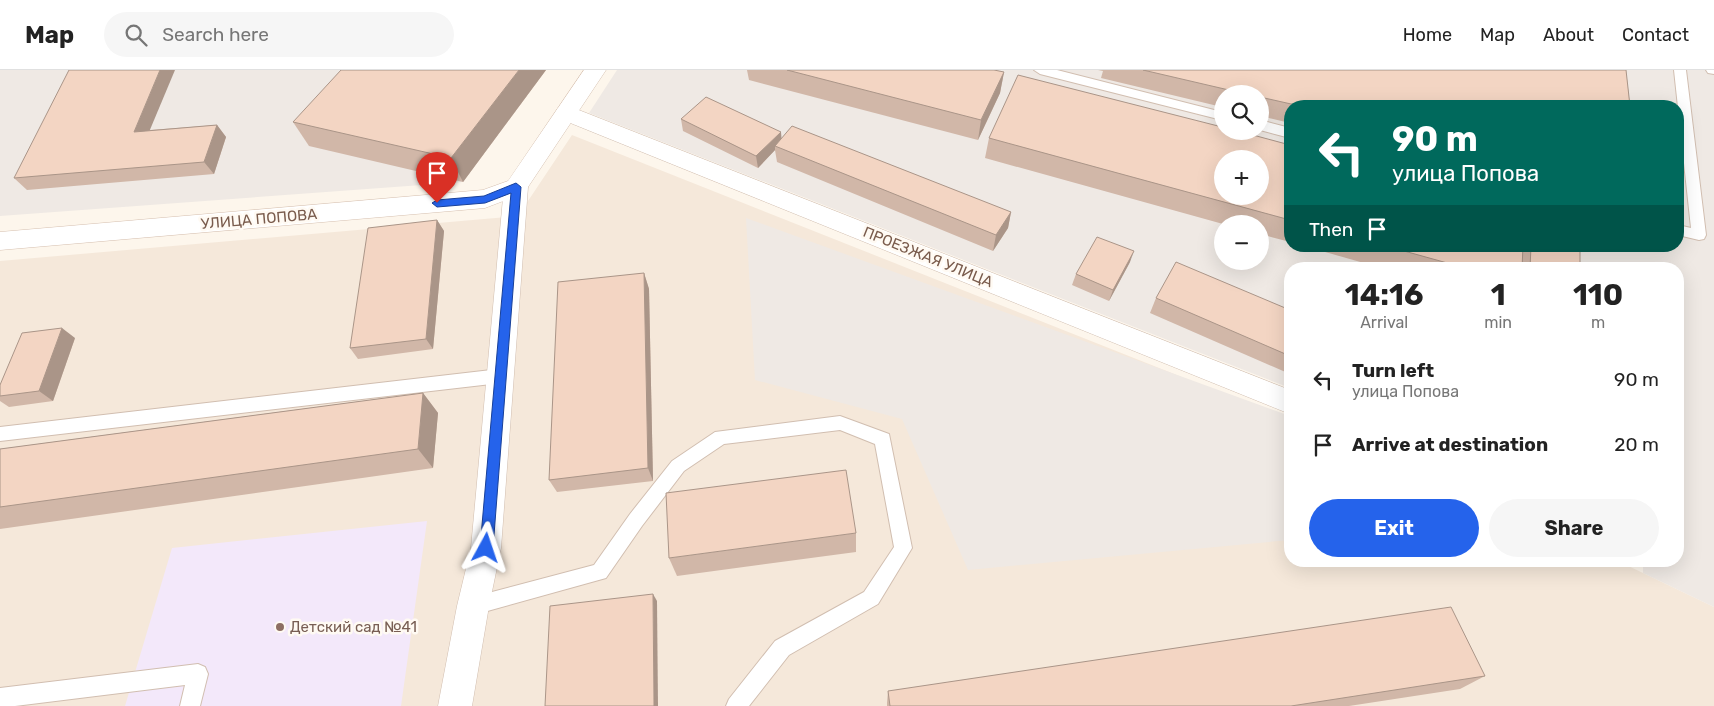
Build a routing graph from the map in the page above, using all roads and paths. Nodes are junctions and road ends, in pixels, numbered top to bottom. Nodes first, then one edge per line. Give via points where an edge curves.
1 (595, 70) edge
2 (1040, 70) edge
3 (1680, 70) edge
4 (1683, 100) edge
5 (1684, 105) edge
6 (566, 113) junction
7 (1214, 114) edge
8 (1269, 127) edge
9 (1284, 131) edge
10 (516, 187) junction
11 (1684, 231) edge
12 (0, 241) edge
13 (500, 376) junction
14 (1284, 400) edge
15 (0, 434) edge
16 (473, 606) junction
17 (0, 698) edge
18 (190, 706) edge
19 (455, 706) edge
20 (736, 706) edge

1 - 6 street
2 - 7 lane
3 - 4 lane
5 - 11 lane via 1699,235
6 - 10 street
6 - 14 street, ПРОЕЗЖАЯ УЛИЦА
8 - 9 lane
10 - 12 street, УЛИЦА ПОПОВА via 485,199
10 - 13 street
13 - 15 lane
13 - 16 street via 486,548
16 - 19 street
16 - 20 lane via 600,572 678,466 722,437 840,423 883,439 903,548 872,598 782,648
17 - 18 lane via 198,674

